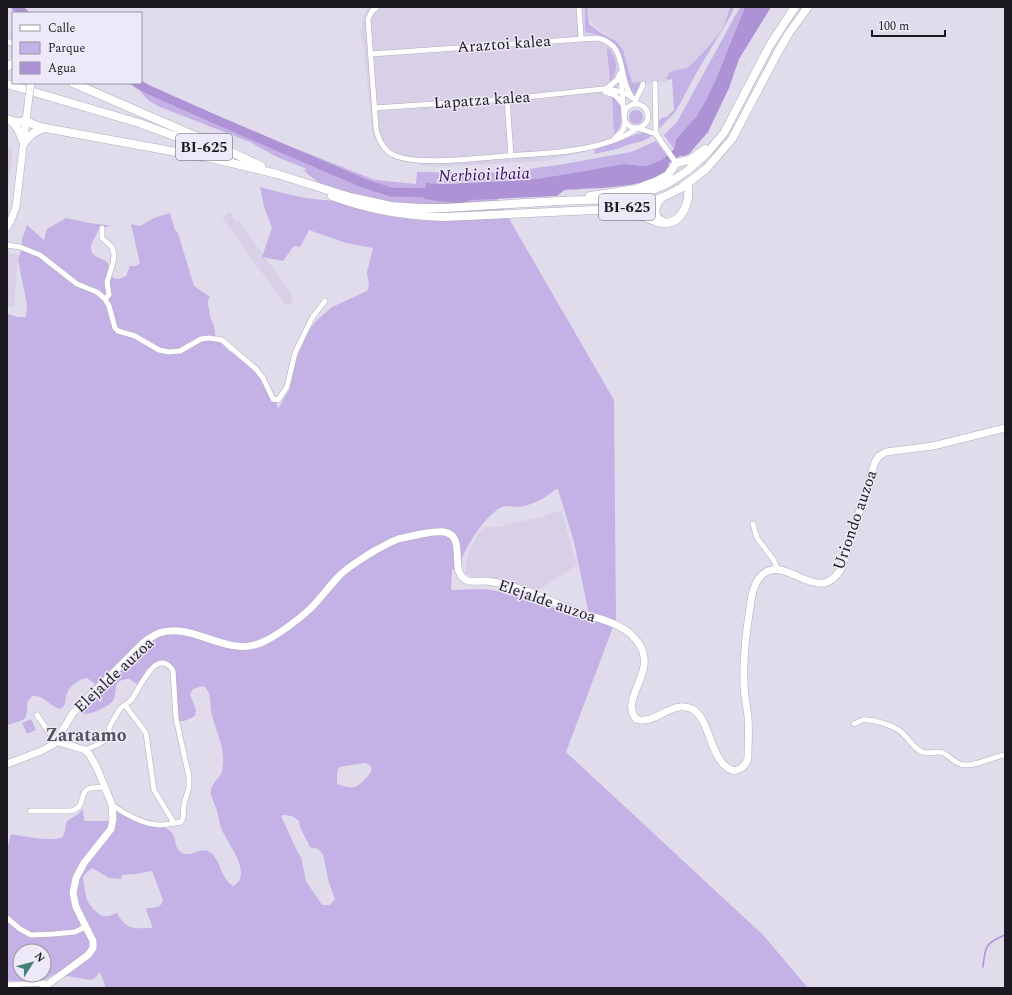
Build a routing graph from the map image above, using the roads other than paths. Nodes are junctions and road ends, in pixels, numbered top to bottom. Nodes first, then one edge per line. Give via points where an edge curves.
1 (377, 7) edge
2 (579, 7) edge
3 (795, 7) edge
4 (808, 7) edge
5 (580, 38) junction
6 (770, 45) junction
7 (371, 54) junction
8 (621, 66) junction
9 (655, 83) dead end
10 (7, 84) edge
11 (30, 84) edge
12 (76, 84) edge
13 (643, 84) dead end
14 (605, 89) junction
15 (590, 92) junction
16 (621, 92) junction
17 (507, 99) junction
18 (634, 100) junction
19 (622, 103) junction
20 (374, 108) junction
21 (647, 114) junction
22 (624, 115) junction
23 (10, 120) edge
24 (26, 120) junction
25 (625, 122) junction
26 (45, 128) junction
27 (638, 128) junction
28 (655, 131) junction
29 (612, 140) junction
30 (24, 143) junction
31 (511, 156) junction
32 (676, 163) junction
33 (682, 172) dead end
34 (277, 174) junction
35 (688, 184) dead end
36 (661, 198) junction
37 (559, 201) junction
38 (593, 211) junction
39 (667, 223) junction
40 (7, 227) edge
41 (102, 228) dead end
42 (7, 245) edge
43 (105, 299) junction
44 (325, 301) dead end
45 (1005, 428) edge
46 (753, 524) dead end
47 (778, 569) junction
48 (125, 705) junction
49 (37, 714) dead end
50 (854, 724) dead end
51 (55, 741) junction
52 (84, 750) junction
53 (1005, 755) edge
54 (7, 764) edge
55 (105, 787) junction
56 (112, 806) junction
57 (30, 811) dead end
58 (174, 823) junction
59 (7, 918) edge
60 (85, 927) junction
61 (7, 985) edge
62 (44, 987) edge

1 - 7 street via 368,19
2 - 5 street
3 - 6 main road, BI-625
4 - 36 main road, BI-625 via 779,50 732,139 706,169 681,188
5 - 7 street, Araztoi kalea
5 - 8 street, Araztoi kalea via 607,40 618,53
6 - 32 main road via 714,138 689,160
6 - 37 main road, BI-625 via 724,133 699,161 675,180 650,192 627,197
7 - 20 street
8 - 14 street via 619,77
8 - 16 street
8 - 18 street via 625,84
9 - 28 street
10 - 34 main road, BI-625 via 139,123
11 - 24 street, bridge
12 - 34 main road
13 - 18 street via 642,90
14 - 15 street
14 - 16 street
15 - 17 street, Lapatza kalea
15 - 19 street via 612,93
16 - 18 street
16 - 19 street
17 - 20 street, Lapatza kalea
17 - 31 street
18 - 21 street
18 - 22 street
19 - 22 street
20 - 31 street via 378,136 394,156 429,160
21 - 27 street via 645,124
21 - 28 street
22 - 25 street
23 - 24 main road via 20,123
23 - 30 main road via 18,129
24 - 26 main road
24 - 30 street
25 - 27 street via 630,127
25 - 29 street via 621,133
26 - 30 main road via 32,134
26 - 34 main road via 215,159
27 - 28 street
27 - 29 street via 626,136
28 - 32 street
29 - 31 street via 568,151
30 - 40 street via 16,207
32 - 33 main road
32 - 37 main road via 668,174 636,189
34 - 37 main road, BI-625 via 350,197 391,206 446,208
34 - 38 main road, BI-625 via 348,202 405,214 444,217
35 - 39 main road via 688,201 684,211
36 - 38 main road, BI-625 via 645,204
36 - 39 main road via 654,211 660,220
38 - 39 main road via 636,215
41 - 43 street via 102,238 112,248 114,259 107,282 109,295
42 - 43 street via 40,255 77,284 97,292
43 - 44 street via 115,328 159,350 180,351 201,339 222,340 256,369 273,399 278,400 287,387 295,353 312,318
45 - 47 street, Uriondo auzoa via 933,446 886,452 879,456 838,574 822,584 812,583
46 - 47 street via 757,538
47 - 51 street, Elejalde auzoa via 768,570 759,578 752,595 744,684 748,718 748,761 745,766 734,771 722,762 702,720 694,710 683,706 647,721 636,719 632,714 634,694 646,660 639,643 624,629 507,586 492,582 469,581 458,569 455,540 444,532 398,539 370,554 341,574 308,610 261,643 231,646 174,631 158,634 144,642 73,713
48 - 52 street, Elejalde auzoa via 109,728 110,736
48 - 58 street, Elejalde auzoa via 146,733 154,790
48 - 58 street, Elejalde auzoa via 152,668 158,664 168,664 171,667 176,718 189,777 183,818 181,822
49 - 51 street
50 - 53 street via 868,720 895,728 920,751 944,753 963,765 977,764
51 - 52 street
51 - 54 street, Elejalde auzoa via 50,747
52 - 55 street via 94,760
55 - 56 street
55 - 57 street via 86,790 77,810
56 - 58 street via 152,824
56 - 60 street via 114,819 111,829 84,863 76,878 73,894
59 - 60 street via 20,930 31,935 75,932
60 - 62 street via 94,941 88,956
61 - 62 street via 31,983 44,984

